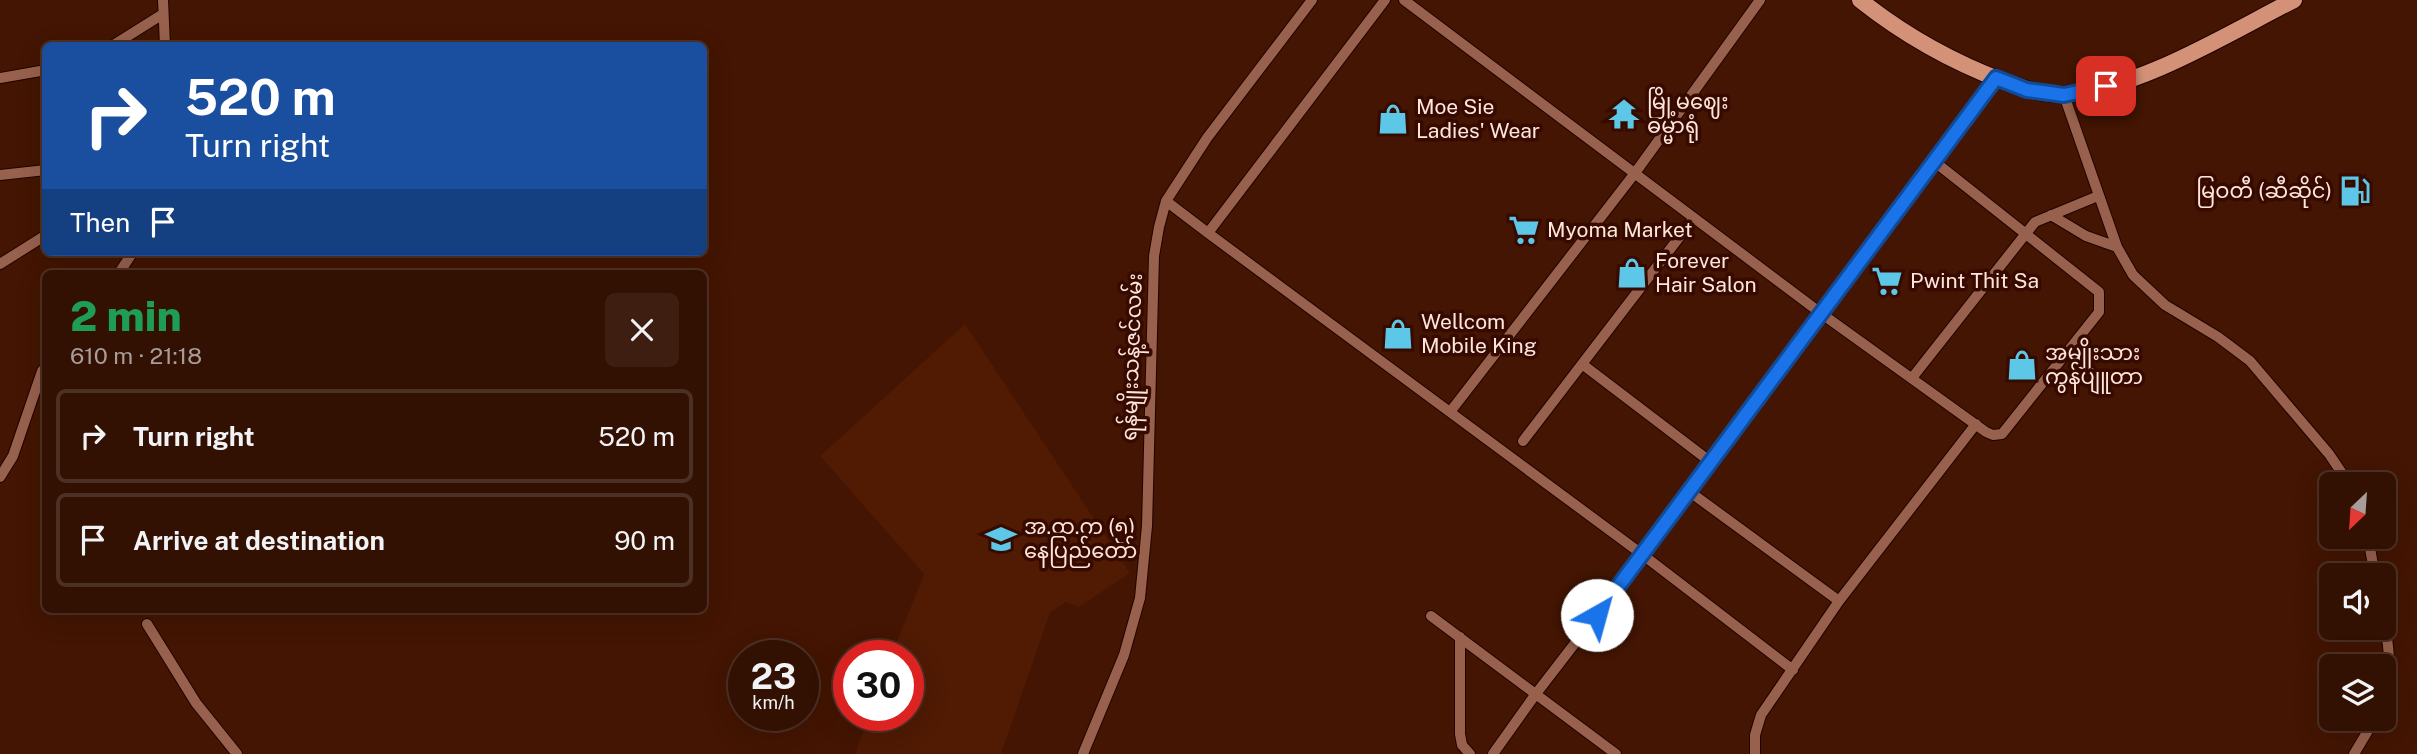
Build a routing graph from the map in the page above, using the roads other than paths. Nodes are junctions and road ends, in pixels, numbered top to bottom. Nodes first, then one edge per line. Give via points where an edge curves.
1 (163, 0) edge
2 (1312, 0) edge
3 (1385, 0) edge
4 (1404, 0) edge
5 (1760, 0) edge
6 (1860, 0) edge
7 (2294, 0) edge
8 (163, 14) junction
9 (118, 42) edge
10 (165, 42) edge
11 (42, 71) edge
12 (0, 78) edge
13 (1996, 78) junction
14 (2064, 95) junction
15 (1934, 162) junction
16 (42, 170) edge
17 (1635, 173) junction
18 (0, 175) edge
19 (2098, 195) junction
20 (1166, 201) junction
21 (2051, 215) junction
22 (1694, 218) junction
23 (1208, 233) junction
24 (2024, 234) junction
25 (42, 238) edge
26 (2117, 247) junction
27 (0, 264) edge
28 (1822, 314) junction
29 (1582, 364) junction
30 (42, 371) edge
31 (1912, 378) junction
32 (1450, 412) junction
33 (1976, 424) junction
34 (1523, 441) dead end
35 (1712, 463) junction
36 (2341, 472) edge
37 (0, 477) edge
38 (1690, 492) junction
39 (1643, 555) junction
40 (1839, 601) junction
41 (1431, 616) dead end
42 (147, 624) dead end
43 (1460, 637) junction
44 (1793, 670) junction
45 (1535, 695) junction
46 (2368, 731) edge
47 (237, 754) edge
48 (1083, 754) edge
49 (1470, 754) edge
50 (1493, 754) edge
51 (1616, 754) edge
52 (1755, 754) edge
53 (2354, 754) edge

1 - 8 street
2 - 20 street, ရန်မျိုးသန့်ဇင်လမ်း
3 - 23 street
4 - 17 street
5 - 17 street
6 - 13 highway via 1920,43
7 - 14 highway via 2149,73
8 - 9 street
8 - 10 street
11 - 12 street
13 - 14 highway via 2027,90
13 - 15 street
14 - 19 street
15 - 24 street
15 - 28 street
16 - 18 street
17 - 22 street
17 - 32 street
19 - 21 street
19 - 26 street
20 - 23 street
20 - 48 street, ရန်မျိုးသန့်ဇင်လမ်း via 1154,256 1147,526 1140,598 1124,655
21 - 24 street
21 - 26 street via 2086,236
22 - 28 street
22 - 29 street
23 - 32 street
24 - 31 street
24 - 33 street via 2099,292 2099,312 2002,434 1993,435
25 - 27 street
26 - 36 street via 2150,293 2250,361
28 - 31 street
28 - 35 street
29 - 34 street
29 - 35 street
30 - 37 street via 13,456
31 - 33 street
32 - 39 street
33 - 40 street
35 - 38 street
38 - 39 street
38 - 40 street
39 - 44 street
39 - 45 street
40 - 44 street
41 - 43 street
42 - 47 street via 196,703
43 - 45 street
43 - 49 street via 1460,734
44 - 52 street via 1761,715
45 - 50 street
45 - 51 street
46 - 53 street

